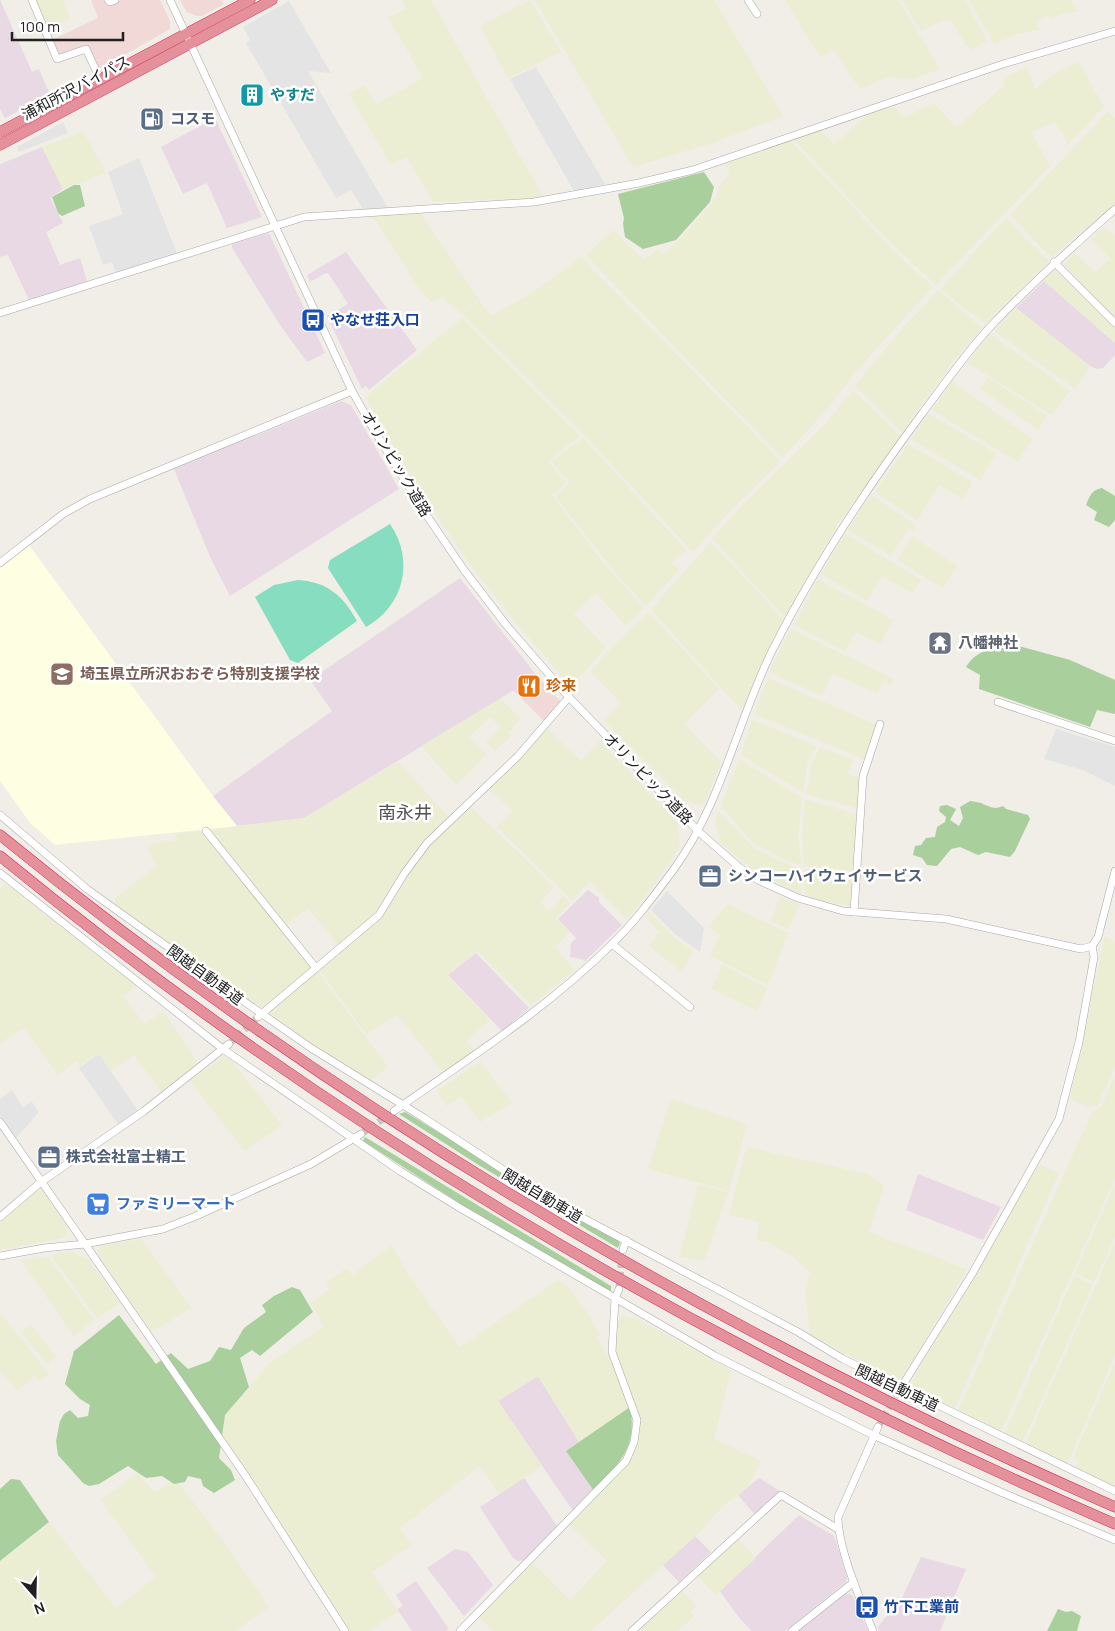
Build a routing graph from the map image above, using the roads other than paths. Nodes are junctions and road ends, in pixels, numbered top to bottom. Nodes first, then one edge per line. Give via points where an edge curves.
1 (32, 0) edge
2 (108, 0) edge
3 (115, 0) edge
4 (170, 0) edge
5 (250, 0) edge
6 (272, 0) edge
7 (748, 0) edge
8 (757, 14) dead end
9 (1115, 31) edge
10 (186, 34) junction
11 (190, 44) junction
12 (100, 79) junction
13 (0, 132) edge
14 (0, 145) edge
15 (1115, 209) edge
16 (276, 228) junction
17 (1054, 262) junction
18 (0, 313) edge
19 (1115, 323) edge
20 (352, 391) junction
21 (0, 563) edge
22 (569, 697) junction
23 (998, 702) dead end
24 (880, 724) dead end
25 (1115, 741) edge
26 (0, 815) edge
27 (206, 831) dead end
28 (699, 832) junction
29 (0, 835) edge
30 (0, 856) edge
31 (1115, 871) edge
32 (0, 873) edge
33 (854, 912) junction
34 (612, 944) junction
35 (1092, 946) junction
36 (316, 968) junction
37 (690, 1007) dead end
38 (260, 1015) junction
39 (226, 1047) junction
40 (402, 1106) junction
41 (394, 1111) tunnel mouth
42 (0, 1122) edge
43 (358, 1137) junction
44 (41, 1182) junction
45 (0, 1217) edge
46 (626, 1240) junction
47 (85, 1244) junction
48 (622, 1250) tunnel mouth
49 (0, 1256) edge
50 (619, 1289) tunnel mouth
51 (615, 1300) junction
52 (901, 1387) junction
53 (897, 1394) tunnel mouth
54 (878, 1427) tunnel mouth
55 (873, 1435) junction
56 (1115, 1491) edge
57 (1115, 1507) edge
58 (1115, 1524) edge
59 (838, 1529) junction
60 (1115, 1540) edge
61 (854, 1582) junction
62 (345, 1631) edge
63 (460, 1631) edge
64 (632, 1631) edge
65 (792, 1631) edge
66 (873, 1631) edge

1 - 12 street via 57,59 86,49
2 - 3 street
4 - 10 street, オリンピック道路
5 - 10 highway, 浦和所沢バイパス
6 - 11 highway, 浦和所沢バイパス
7 - 8 street
9 - 16 street via 1003,64 693,170 639,183 534,202 304,217
10 - 11 street, オリンピック道路
10 - 12 highway, 浦和所沢バイパス
11 - 14 highway, 浦和所沢バイパス
11 - 16 street, オリンピック道路
12 - 13 highway, 浦和所沢バイパス
15 - 17 street
16 - 18 street
16 - 20 street, オリンピック道路
17 - 19 street
17 - 28 street via 988,329 956,367 841,529 762,672
20 - 21 street via 90,499 63,514
20 - 22 street, オリンピック道路 via 421,507 464,570 507,626
22 - 28 street, オリンピック道路
22 - 36 street via 518,756 427,843 379,915
23 - 25 street
24 - 33 street via 863,776
26 - 38 street via 102,900
27 - 36 street
28 - 33 street, オリンピック道路 via 758,880 809,901
28 - 34 street via 645,907
29 - 57 highway, 関越自動車道 via 64,888 223,1007 396,1124 549,1218 676,1292 841,1378
30 - 58 highway, 関越自動車道 via 106,940 230,1031 391,1140 515,1217 670,1307 809,1381
31 - 35 street via 1098,937
32 - 39 street
33 - 35 street, オリンピック道路 via 946,919 1081,949
34 - 37 street
34 - 40 street via 499,1038
35 - 52 street via 1094,957 1079,1042 1058,1118 972,1274
36 - 38 street
38 - 40 street
39 - 43 street
39 - 44 street via 144,1111
40 - 41 street
40 - 46 street via 552,1201
42 - 44 street
43 - 47 street via 293,1172 196,1216 162,1229
43 - 51 street via 400,1171
44 - 45 street
44 - 47 street
46 - 48 street
46 - 52 street via 843,1359
47 - 49 street
47 - 62 street via 256,1492
50 - 51 street
51 - 55 street via 715,1356
51 - 63 street via 612,1352 636,1420 631,1452 613,1475
52 - 53 street
52 - 56 street
54 - 55 street
55 - 59 street via 838,1517
55 - 60 street
59 - 61 street
59 - 64 street via 781,1495
61 - 65 street
61 - 66 street

